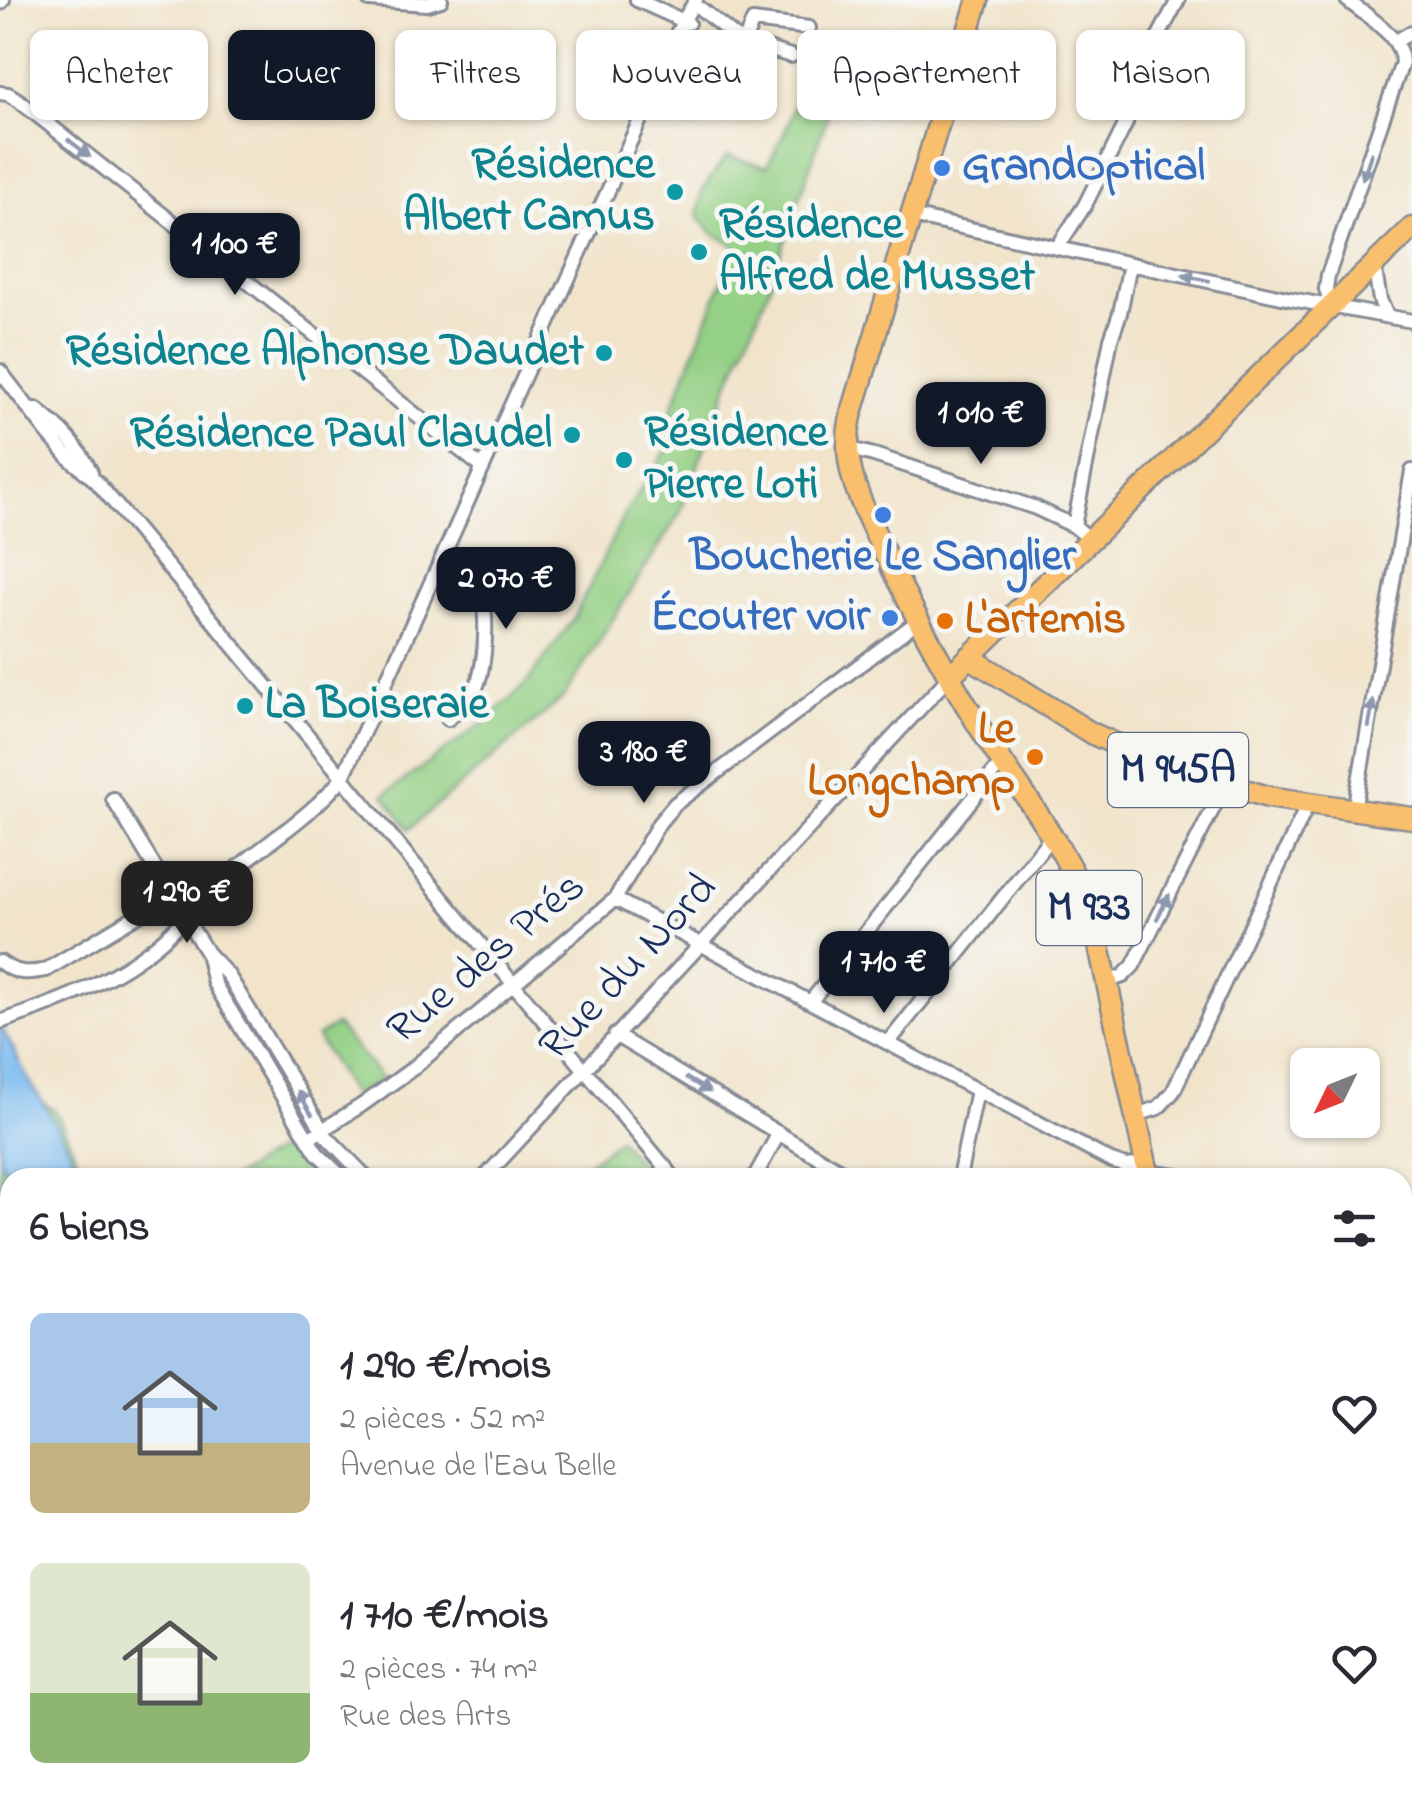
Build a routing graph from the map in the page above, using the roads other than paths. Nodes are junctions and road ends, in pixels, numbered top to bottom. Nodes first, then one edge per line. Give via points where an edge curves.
1 (369, 0) edge
2 (442, 0) edge
3 (637, 0) edge
4 (978, 0) edge
5 (1178, 0) edge
6 (1347, 0) edge
7 (700, 3) edge
8 (687, 22) junction
9 (809, 28) dead end
10 (727, 30) edge
11 (746, 30) edge
12 (1412, 32) edge
13 (1396, 41) junction
14 (777, 52) edge
15 (791, 56) dead end
16 (0, 94) edge
17 (911, 216) junction
18 (1412, 228) edge
19 (1057, 248) junction
20 (1130, 264) junction
21 (1374, 265) junction
22 (1331, 306) junction
23 (1387, 316) junction
24 (1412, 321) edge
25 (0, 371) edge
26 (846, 448) junction
27 (483, 468) junction
28 (1412, 471) edge
29 (1082, 533) junction
30 (442, 559) junction
31 (918, 621) junction
32 (968, 657) junction
33 (950, 676) junction
34 (448, 720) dead end
35 (1002, 762) junction
36 (342, 777) junction
37 (1225, 785) junction
38 (113, 799) dead end
39 (1308, 804) junction
40 (1354, 810) junction
41 (1412, 818) edge
42 (1051, 837) junction
43 (172, 895) junction
44 (616, 899) junction
45 (186, 918) junction
46 (701, 942) junction
47 (207, 952) junction
48 (0, 962) edge
49 (1107, 982) junction
50 (512, 984) junction
51 (811, 1001) junction
52 (0, 1022) edge
53 (615, 1035) junction
54 (889, 1042) junction
55 (584, 1069) junction
56 (977, 1090) junction
57 (1136, 1115) junction
58 (322, 1130) junction
59 (779, 1133) junction
60 (308, 1139) junction
61 (333, 1168) edge
62 (356, 1168) edge
63 (493, 1168) edge
64 (666, 1168) edge
65 (760, 1168) edge
66 (837, 1168) edge
67 (960, 1168) edge
68 (1137, 1168) edge
69 (1147, 1168) edge

1 - 2 street
3 - 8 street
4 - 17 main road
5 - 19 street via 1130,90 1126,124
6 - 13 street
7 - 8 street
7 - 10 street
8 - 27 street
9 - 11 street via 747,20
12 - 13 street
13 -> 22 street via 1400,69 1328,275
14 - 15 street
16 -> 27 street via 18,100
17 - 19 street
17 - 26 main road
18 - 21 main road
19 - 20 street
22 -> 20 street
20 - 29 street via 1111,339
21 - 22 main road
21 - 23 street
22 - 23 street
22 - 29 main road
23 - 24 street
25 - 36 street
26 - 29 street via 1015,501
26 - 31 main road via 858,494
27 - 30 street
40 -> 28 street
29 - 32 main road
30 - 34 street via 476,582 484,616 476,686
30 - 36 street
31 - 33 main road
31 - 44 street, Rue des Prés via 668,810
32 - 33 main road
32 - 37 main road, M 945A via 1104,740
33 - 35 main road, M 933
33 - 46 street, Rue du Nord
35 - 42 main road, M 933
35 - 51 street
36 - 45 street
36 - 50 street
37 - 39 main road, M 945A
49 -> 37 street via 1133,966
38 - 43 street
39 - 40 main road, M 945A
39 - 57 street via 1173,1092 1158,1108
40 - 41 main road, M 945A
42 - 49 main road, M 933 via 1086,896
42 - 54 street
43 - 45 street
43 - 48 street via 46,970 13,972
44 - 46 street
44 - 50 street, Rue des Prés
45 - 47 street
45 - 52 street via 113,976
46 - 51 street
46 - 53 street, Rue du Nord
58 -> 47 street via 228,975
47 - 60 street via 214,983
49 - 57 main road, M 933
50 - 55 street
50 - 58 street, Rue des Prés via 412,1070
51 - 54 street
53 - 55 street, Rue du Nord
53 -> 59 street
54 - 56 street
55 - 63 street, Rue du Nord
55 - 64 street
56 - 67 street
56 - 68 street
57 - 69 main road, M 933
58 - 60 street, Rue des Prés
58 - 62 street
59 - 65 street
59 - 66 street
60 - 61 street

